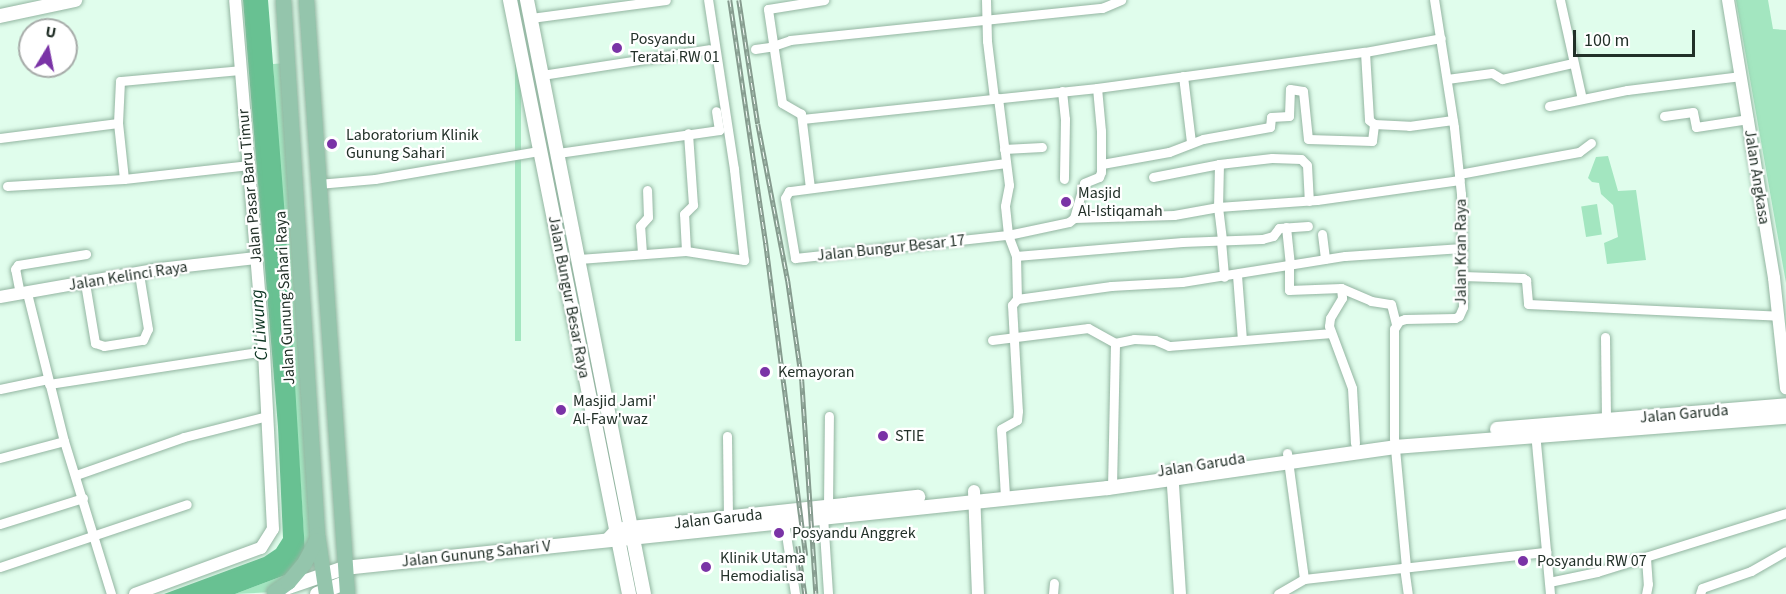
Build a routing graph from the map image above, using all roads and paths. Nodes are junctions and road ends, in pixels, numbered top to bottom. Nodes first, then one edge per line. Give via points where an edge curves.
1 (75, 0) edge
2 (236, 0) edge
3 (283, 0) edge
4 (306, 0) edge
5 (510, 0) edge
6 (527, 0) edge
7 (666, 0) edge
8 (708, 0) edge
9 (824, 0) edge
10 (986, 0) edge
11 (1121, 0) edge
12 (1435, 0) edge
13 (1560, 0) edge
14 (1728, 0) edge
15 (1109, 2) edge
16 (0, 16) edge
17 (531, 18) junction
18 (986, 20) junction
19 (1441, 38) junction
20 (774, 45) junction
21 (709, 49) dead end
22 (756, 49) dead end
23 (1365, 52) junction
24 (1573, 63) junction
25 (241, 70) junction
26 (542, 75) junction
27 (1184, 76) junction
28 (1741, 76) junction
29 (1447, 79) junction
30 (1097, 88) junction
31 (1062, 91) junction
32 (996, 98) junction
33 (1582, 99) junction
34 (1550, 106) dead end
35 (716, 111) dead end
36 (1664, 116) dead end
37 (802, 119) junction
38 (1748, 119) junction
39 (1453, 120) junction
40 (118, 123) junction
41 (1374, 124) junction
42 (688, 133) junction
43 (0, 138) edge
44 (1191, 142) junction
45 (1591, 143) dead end
46 (1042, 147) dead end
47 (1004, 149) junction
48 (539, 151) junction
49 (1169, 152) junction
50 (558, 153) junction
51 (1006, 163) junction
52 (1102, 164) junction
53 (1219, 164) junction
54 (249, 165) junction
55 (1173, 172) junction
56 (1152, 177) dead end
57 (1459, 177) junction
58 (124, 179) junction
59 (1064, 180) dead end
60 (318, 184) junction
61 (7, 186) dead end
62 (810, 188) junction
63 (647, 190) dead end
64 (1309, 201) junction
65 (1218, 207) junction
66 (1074, 218) junction
67 (1308, 226) dead end
68 (1286, 227) junction
69 (1322, 234) dead end
70 (1008, 235) junction
71 (1222, 241) junction
72 (1461, 248) junction
73 (686, 250) junction
74 (642, 253) junction
75 (86, 254) dead end
76 (1016, 256) junction
77 (256, 258) junction
78 (579, 259) junction
79 (1325, 259) junction
80 (1290, 264) junction
81 (139, 274) junction
82 (1237, 275) junction
83 (1462, 276) junction
84 (1224, 277) junction
85 (84, 283) junction
86 (1341, 288) junction
87 (24, 293) junction
88 (0, 297) edge
89 (1017, 299) junction
90 (1779, 316) junction
91 (1396, 324) junction
92 (1330, 333) junction
93 (1605, 337) dead end
94 (1014, 339) junction
95 (992, 340) dead end
96 (1242, 340) junction
97 (1115, 343) junction
98 (264, 351) junction
99 (1785, 356) edge
100 (48, 381) junction
101 (1786, 388) edge
102 (0, 389) edge
103 (1786, 405) edge
104 (267, 416) junction
105 (830, 416) dead end
106 (1786, 417) edge
107 (1605, 420) junction
108 (1669, 421) junction
109 (1535, 431) junction
110 (727, 436) dead end
111 (64, 441) junction
112 (1395, 442) junction
113 (1355, 443) junction
114 (1288, 457) junction
115 (0, 458) edge
116 (618, 458) junction
117 (602, 462) junction
118 (1172, 474) junction
119 (76, 475) junction
120 (1112, 483) junction
121 (1005, 493) junction
122 (974, 496) junction
123 (83, 498) junction
124 (187, 504) dead end
125 (825, 511) junction
126 (1786, 515) edge
127 (728, 518) junction
128 (784, 521) junction
129 (0, 524) edge
130 (632, 533) junction
131 (317, 534) junction
132 (93, 537) junction
133 (614, 537) junction
134 (1786, 551) edge
135 (1546, 552) junction
136 (1646, 558) junction
137 (0, 567) edge
138 (1405, 567) junction
139 (299, 579) junction
140 (1304, 579) junction
141 (346, 582) edge
142 (1549, 582) junction
143 (1054, 583) dead end
144 (323, 588) edge
145 (1292, 591) edge
146 (275, 592) edge
147 (111, 594) edge
148 (135, 594) edge
149 (629, 594) edge
150 (644, 594) edge
151 (795, 594) edge
152 (828, 594) edge
153 (978, 594) edge
154 (1053, 594) edge
155 (1180, 594) edge
156 (1278, 594) edge
157 (1408, 594) edge
158 (1550, 594) edge
159 (1646, 594) edge
160 (1700, 594) edge

1 - 16 main road
2 - 25 street, Jalan Pasar Baru Timur
3 - 131 main road, Jalan Gunung Sahari Raya
4 - 60 main road
5 - 48 main road, Jalan Bungur Besar Raya
6 - 17 main road, Jalan Bungur Besar Raya
7 - 17 street
8 - 73 street via 744,260
9 - 20 street via 769,9
10 - 18 street
11 - 15 street
12 - 19 street, Jalan Kran Raya
13 - 24 street
14 - 28 street, Jalan Angkasa
15 - 18 street via 1102,8
17 - 26 main road, Jalan Bungur Besar Raya
18 - 20 street via 790,40
18 - 32 street
19 - 23 street
19 - 29 street, Jalan Kran Raya
20 - 22 street
20 - 37 street via 782,103
21 - 26 street
23 - 27 street
23 - 41 street via 1369,120
24 - 29 street via 1502,79 1492,73
24 - 33 street
25 - 40 street via 123,79 118,86
25 - 54 street, Jalan Pasar Baru Timur
26 - 50 main road, Jalan Bungur Besar Raya
27 - 30 street
27 - 44 street
28 - 33 street
28 - 38 street, Jalan Angkasa
29 - 39 street, Jalan Kran Raya
30 - 31 street
30 - 52 street
31 - 32 street
31 - 59 street
32 - 37 street
32 - 47 street
33 - 34 street
35 - 42 street via 719,130
36 - 38 street via 1693,112 1696,127
37 - 62 street
38 - 90 street, Jalan Angkasa
39 - 41 street via 1408,126
39 - 57 street, Jalan Kran Raya
40 - 43 street
40 - 58 street
41 - 44 street via 1372,141 1308,139 1303,91 1290,89 1289,116 1271,117 1270,128
42 - 50 street
42 - 73 street via 693,205 684,214
44 - 49 street
45 - 57 street, Jalan Bungur Besar 17 via 1579,152
46 - 47 street
47 - 51 street
48 - 60 street via 375,179
48 - 117 main road, Jalan Bungur Besar Raya
49 - 52 street
49 - 55 street
50 - 78 main road, Jalan Bungur Besar Raya
51 - 62 street, Jalan Bungur Besar 17
51 - 70 street
52 - 66 street via 1099,177 1084,183
53 - 55 street
53 - 64 street via 1302,159 1307,165
53 - 65 street
54 - 58 street
54 - 77 street, Jalan Pasar Baru Timur
55 - 56 street
57 - 64 street, Jalan Bungur Besar 17
57 - 72 street, Jalan Kran Raya
58 - 61 street
60 - 141 main road
62 - 70 street, Jalan Bungur Besar 17 via 789,191 785,198 795,258
63 - 74 street via 648,217 640,226
64 - 65 street, Jalan Bungur Besar 17
65 - 66 street, Jalan Bungur Besar 17 via 1174,215
65 - 71 street
66 - 70 street, Jalan Bungur Besar 17 via 1056,226
67 - 68 street
68 - 71 street via 1278,228 1271,237
68 - 80 street
69 - 79 street
70 - 76 street
71 - 76 street
71 - 84 street
72 - 79 street
72 - 83 street, Jalan Kran Raya
73 - 74 street
74 - 78 street
75 - 87 street via 18,265 15,269
76 - 89 street
77 - 81 street, Jalan Kelinci Raya
77 - 98 street, Jalan Pasar Baru Timur
78 - 116 main road, Jalan Bungur Besar Raya
79 - 80 street
80 - 82 street
80 - 86 street via 1291,291
81 - 85 street, Jalan Kelinci Raya
81 - 85 street via 148,329 143,340 104,346 95,343
82 - 84 street
82 - 96 street
83 - 90 street via 1523,278 1528,304
83 - 91 street, Jalan Kran Raya via 1463,307 1459,316 1405,319
84 - 89 street
85 - 87 street, Jalan Kelinci Raya
86 - 91 street via 1371,301 1392,304
86 - 92 street via 1342,298 1330,318
87 - 88 street, Jalan Kelinci Raya
87 - 100 street
89 - 94 street via 1012,305
90 - 99 street, Jalan Angkasa
91 - 112 street
92 - 96 street
92 - 113 street via 1352,388
93 - 107 street
94 - 95 street
94 - 97 street via 1088,328
94 - 121 street via 1018,411 1017,420 1001,429
96 - 97 street via 1169,346 1144,340
97 - 120 street
98 - 100 street
98 - 104 street, Jalan Pasar Baru Timur
99 - 101 street, Jalan Angkasa
100 - 102 street
100 - 111 street
103 - 108 main road, Jalan Garuda
104 - 119 street via 184,437
104 - 148 street, Jalan Pasar Baru Timur via 273,529 261,548
105 - 125 street
106 - 108 main road, Jalan Garuda
107 - 108 main road, Jalan Garuda
107 - 109 main road, Jalan Garuda
108 - 109 main road, Jalan Garuda
109 - 112 main road, Jalan Garuda
109 - 135 street
110 - 127 street
111 - 115 street
111 - 119 street
112 - 113 main road, Jalan Garuda
112 - 114 main road, Jalan Garuda
112 - 138 street
113 - 114 main road, Jalan Garuda
114 - 118 main road, Jalan Garuda
114 - 140 street
116 - 117 main road
116 - 130 main road, Jalan Bungur Besar Raya
117 - 133 main road, Jalan Bungur Besar Raya
118 - 120 main road, Jalan Garuda
118 - 155 street
119 - 123 street
120 - 121 main road, Jalan Garuda
121 - 122 main road, Jalan Garuda
122 - 125 main road, Jalan Garuda
122 - 153 street
123 - 129 street
123 - 132 street
124 - 132 street
125 - 127 main road, Jalan Garuda
125 - 128 main road, Jalan Garuda
125 - 152 street
126 - 136 street
127 - 130 main road, Jalan Garuda
128 - 130 main road, Jalan Garuda
128 - 151 street
130 - 133 main road, Jalan Garuda
130 - 150 main road, Jalan Bungur Besar Raya
131 - 139 main road
131 - 144 main road, Jalan Gunung Sahari Raya
132 - 137 street
132 - 147 street
133 - 141 main road, Jalan Gunung Sahari V
133 - 149 main road, Jalan Bungur Besar Raya
134 - 160 street via 1751,571 1702,588
135 - 138 street
135 - 142 street
136 - 142 street
136 - 159 street
138 - 140 street
138 - 157 street
139 - 144 main road, Jalan Gunung Sahari V
139 - 146 main road
140 - 145 street
141 - 144 main road, Jalan Gunung Sahari V
142 - 158 street
143 - 154 street
145 - 156 street

